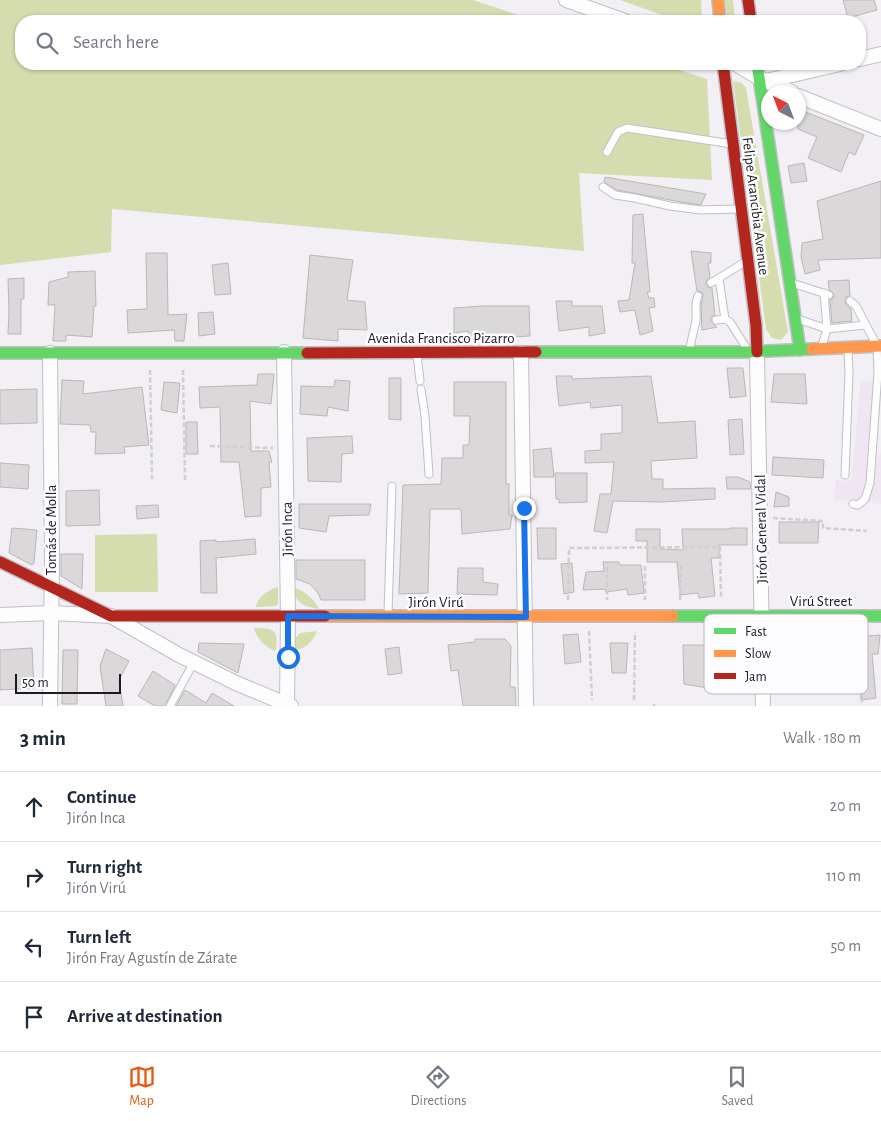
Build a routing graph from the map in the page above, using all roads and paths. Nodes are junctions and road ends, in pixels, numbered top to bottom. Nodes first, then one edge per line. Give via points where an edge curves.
1 (566, 0) edge
2 (718, 0) edge
3 (748, 0) edge
4 (603, 7) edge
5 (616, 15) edge
6 (719, 15) edge
7 (750, 15) edge
8 (881, 54) edge
9 (866, 58) edge
10 (724, 70) edge
11 (792, 70) edge
12 (760, 74) edge
13 (780, 85) edge
14 (806, 99) edge
15 (881, 128) edge
16 (733, 144) junction
17 (607, 152) dead end
18 (603, 187) dead end
19 (741, 209) junction
20 (747, 261) junction
21 (719, 279) junction
22 (790, 283) junction
23 (711, 284) dead end
24 (698, 296) dead end
25 (850, 301) dead end
26 (795, 318) junction
27 (725, 319) junction
28 (716, 320) dead end
29 (866, 325) junction
30 (827, 329) junction
31 (879, 346) edge
32 (848, 348) junction
33 (800, 350) junction
34 (822, 350) junction
35 (284, 352) junction
36 (690, 352) junction
37 (753, 352) junction
38 (0, 353) edge
39 (50, 353) junction
40 (150, 353) junction
41 (183, 353) junction
42 (417, 353) junction
43 (521, 353) junction
44 (210, 446) dead end
45 (286, 448) junction
46 (429, 474) dead end
47 (845, 475) dead end
48 (152, 479) dead end
49 (184, 481) dead end
50 (392, 486) dead end
51 (853, 504) dead end
52 (761, 517) junction
53 (867, 531) dead end
54 (0, 562) edge
55 (645, 566) dead end
56 (681, 566) dead end
57 (607, 567) dead end
58 (51, 588) junction
59 (50, 613) junction
60 (721, 614) edge
61 (762, 614) edge
62 (0, 615) edge
63 (111, 616) junction
64 (288, 616) junction
65 (388, 616) junction
66 (640, 616) junction
67 (680, 616) junction
68 (704, 616) edge
69 (868, 616) edge
70 (881, 616) edge
71 (526, 617) junction
72 (568, 617) junction
73 (588, 617) junction
74 (608, 617) junction
75 (194, 662) junction
76 (862, 694) edge
77 (592, 700) dead end
78 (634, 700) dead end
79 (862, 702) dead end
80 (289, 705) edge
81 (50, 706) edge
82 (170, 706) edge
83 (526, 706) edge

1 - 4 street
2 - 6 main road
3 - 7 main road
4 - 5 street
8 - 9 street
10 - 16 main road, Felipe Arancibia Avenue
11 - 12 street
12 - 13 street
12 - 22 main road, Felipe Arancibia Avenue
14 - 15 street
16 - 17 lane via 627,128 618,132
16 - 19 main road, Felipe Arancibia Avenue
18 - 19 lane via 615,196 670,206 701,210
19 - 20 main road, Felipe Arancibia Avenue
20 - 21 lane
20 - 37 main road, Felipe Arancibia Avenue via 756,325
21 - 23 lane
21 - 27 lane
22 - 26 main road, Felipe Arancibia Avenue
22 - 30 lane via 827,294
24 - 36 lane via 699,323 693,328
25 - 29 lane
26 - 30 lane
26 - 33 main road, Felipe Arancibia Avenue
27 - 28 lane
27 - 37 lane
29 - 30 lane
29 - 31 lane
30 - 34 lane
31 - 32 main road, Avenida Francisco Pizarro
31 - 51 lane via 870,483 865,499
32 - 34 main road, Avenida Francisco Pizarro
32 - 47 lane
33 - 34 main road, Avenida Francisco Pizarro
33 - 37 main road, Avenida Francisco Pizarro
35 - 41 main road, Avenida Francisco Pizarro
35 - 42 main road, Avenida Francisco Pizarro
35 - 45 street, Jirón Inca
36 - 37 main road, Avenida Francisco Pizarro
36 - 43 main road, Avenida Francisco Pizarro
37 - 52 street, Jirón General Vidal
38 - 39 main road, Avenida Francisco Pizarro
39 - 40 main road, Avenida Francisco Pizarro
39 - 58 street, Tomás de Molla
40 - 41 main road, Avenida Francisco Pizarro
40 - 48 path
41 - 49 path
42 - 43 main road, Avenida Francisco Pizarro
42 - 46 lane
43 - 71 street
44 - 45 path
45 - 64 street, Jirón Inca
50 - 65 lane
52 - 53 path via 823,520 823,528
52 - 61 street, Jirón General Vidal
54 - 58 main road
55 - 66 path
56 - 67 path
57 - 74 path
58 - 59 street, Tomás de Molla
58 - 63 main road
59 - 62 street
59 - 63 street
59 - 81 street, Tomás de Molla
60 - 72 path via 720,547 569,548
63 - 64 main road, Jirón Virú
63 - 75 street
64 - 65 main road, Jirón Virú
64 - 80 street, Jirón Inca
65 - 71 main road, Jirón Virú
66 - 67 main road, Jirón Virú
66 - 74 main road, Jirón Virú
66 - 78 path
67 - 68 main road, Jirón Virú
69 - 70 main road, Virú Street
71 - 72 main road, Jirón Virú
71 - 83 street
72 - 73 main road, Jirón Virú
73 - 74 main road, Jirón Virú
73 - 77 path
75 - 80 street
75 - 82 lane
76 - 79 path

